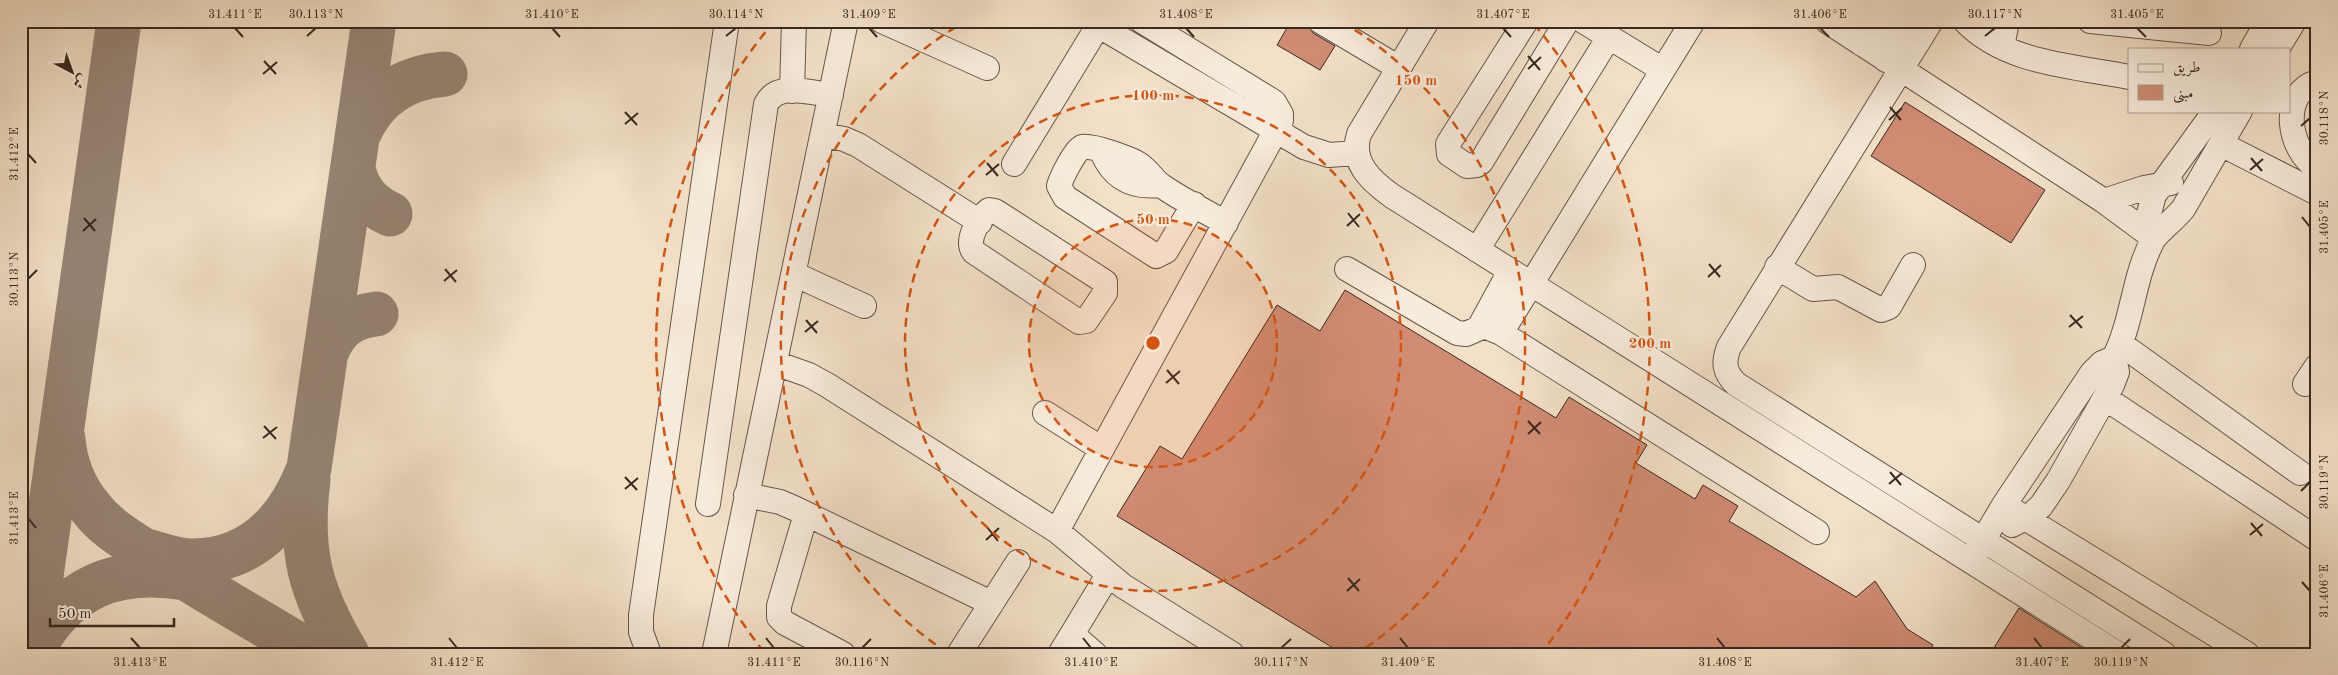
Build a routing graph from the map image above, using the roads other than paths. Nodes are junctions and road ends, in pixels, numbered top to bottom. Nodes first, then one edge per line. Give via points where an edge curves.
1 (727, 21) edge
2 (794, 21) edge
3 (846, 21) edge
4 (882, 21) edge
5 (1142, 21) edge
6 (1320, 21) edge
7 (1427, 21) edge
8 (1526, 21) edge
9 (1567, 21) edge
10 (1583, 21) edge
11 (1693, 21) edge
12 (1827, 21) edge
13 (1889, 21) edge
14 (1911, 21) edge
15 (1931, 21) edge
16 (1965, 21) edge
17 (2007, 21) edge
18 (2090, 21) edge
19 (2268, 21) edge
20 (2294, 21) edge
21 (1095, 24) edge
22 (2207, 34) edge
23 (1608, 37) junction
24 (1862, 44) junction
25 (2002, 48) junction
26 (2253, 48) edge
27 (2278, 48) edge
28 (1894, 65) junction
29 (987, 68) dead end
30 (1399, 68) junction
31 (1663, 70) junction
32 (2128, 77) edge
33 (2317, 82) edge
34 (792, 91) junction
35 (831, 95) junction
36 (2214, 112) edge
37 (2239, 112) edge
38 (1277, 130) junction
39 (824, 135) junction
40 (2221, 144) junction
41 (1356, 153) junction
42 (1014, 164) dead end
43 (2317, 168) edge
44 (2161, 184) junction
45 (2194, 188) junction
46 (2317, 193) edge
47 (2104, 201) junction
48 (1194, 204) junction
49 (980, 222) junction
50 (1226, 223) junction
51 (2154, 238) junction
52 (1477, 250) junction
53 (1913, 265) dead end
54 (1777, 267) junction
55 (1347, 269) dead end
56 (1510, 271) junction
57 (794, 274) junction
58 (1530, 284) junction
59 (864, 306) dead end
60 (1490, 330) junction
61 (2118, 351) junction
62 (775, 364) junction
63 (2105, 398) junction
64 (1044, 413) dead end
65 (1102, 449) junction
66 (2300, 473) dead end
67 (746, 495) junction
68 (708, 504) dead end
69 (2004, 505) junction
70 (806, 514) junction
71 (2025, 518) junction
72 (1057, 531) junction
73 (1817, 532) dead end
74 (2317, 539) edge
75 (1989, 543) junction
76 (1018, 562) dead end
77 (1976, 566) junction
78 (2026, 567) junction
79 (1108, 575) junction
80 (991, 603) junction
81 (1066, 644) edge
82 (649, 654) edge
83 (714, 654) edge
84 (843, 654) edge
85 (959, 654) edge
86 (1095, 654) edge
87 (1232, 654) edge
88 (2118, 654) edge
89 (2164, 654) edge
90 (2247, 654) edge

1 - 82 street via 641,616 641,632
2 - 34 street
3 - 35 street
4 - 29 street
5 - 38 street via 1274,102 1281,114
6 - 30 street
7 - 30 street
8 - 9 street via 1448,144 1449,154 1467,166 1481,162
10 - 23 street
11 - 31 street
12 - 24 street
13 - 24 street via 1880,32
14 - 28 street
15 - 28 street
16 - 25 street
17 - 25 street
18 - 22 street
19 - 26 street
20 - 27 street
21 - 38 street
21 - 42 street
23 - 31 street
23 - 52 street
24 - 28 street
25 - 32 street via 2026,57
28 - 47 street
28 - 54 street
30 - 41 street via 1359,134
31 - 58 street
33 - 43 street via 2302,89 2293,107 2294,140 2303,156
34 - 35 street
34 - 68 street via 783,90 772,95 765,109
35 - 39 street
36 - 44 street
37 - 40 street
38 - 41 street via 1318,153 1336,156
38 - 50 street
39 - 49 street via 858,145
39 - 57 street
40 - 45 street
40 - 46 street
41 - 52 street via 1365,172 1383,190
44 - 45 street via 2180,183
44 - 47 street
44 - 51 street via 2148,217
45 - 51 street via 2173,222
47 - 51 street
48 - 48 street via 1166,251 1159,256 1152,255 1066,197 1060,190 1060,182 1079,149 1092,146 1102,152 1107,163 1124,180 1142,186 1160,185
48 - 50 street
49 - 49 street via 969,241 974,252 1079,322 1086,321 1106,289 1103,280 995,211 986,212
50 - 65 street
51 - 61 street
52 - 56 street
53 - 54 street via 1889,307 1881,310 1838,287 1813,289
54 - 75 street via 1729,347 1724,365 1730,379
55 - 60 street via 1457,333
56 - 58 street
56 - 60 street
57 - 59 street
57 - 62 street
58 - 60 street
58 - 77 street
60 - 73 street
61 - 63 street via 2117,372
61 - 66 street
61 - 69 street via 2092,373
62 - 67 street
62 - 72 street via 827,385
63 - 71 street via 2058,481 2041,506
63 - 74 street
64 - 65 street
65 - 72 street
67 - 70 street via 780,502
67 - 83 street
69 - 71 street
69 - 75 street
70 - 80 street
70 - 84 street via 778,611 785,623
71 - 75 street
71 - 78 street via 2020,548
71 - 90 street
72 - 79 street
75 - 77 street
75 - 78 street
76 - 80 street
77 - 88 street
78 - 89 street
79 - 81 street
79 - 87 street
80 - 85 street
81 - 86 street

